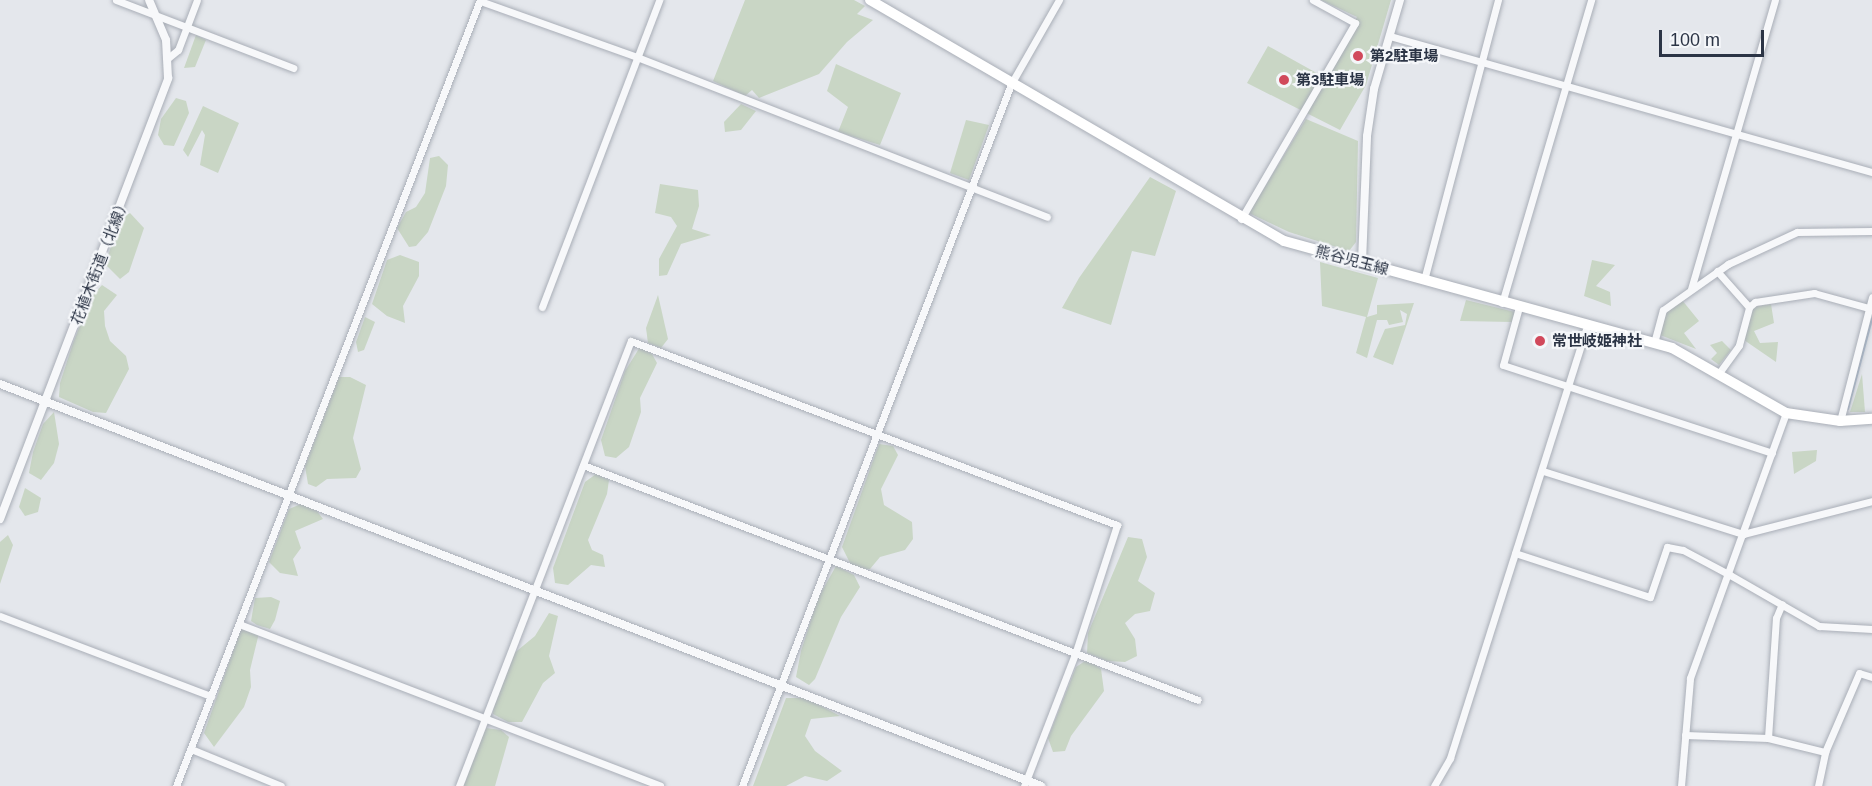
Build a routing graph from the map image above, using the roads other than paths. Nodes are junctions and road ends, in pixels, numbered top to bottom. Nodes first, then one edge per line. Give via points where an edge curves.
1 (116, 0) edge
2 (149, 0) edge
3 (197, 0) edge
4 (480, 0) edge
5 (659, 0) edge
6 (870, 0) edge
7 (1059, 0) edge
8 (1313, 0) edge
9 (1400, 0) edge
10 (1498, 0) edge
11 (1591, 0) edge
12 (1774, 0) edge
13 (156, 16) junction
14 (186, 27) junction
15 (1390, 36) junction
16 (637, 57) junction
17 (168, 58) junction
18 (1480, 61) junction
19 (293, 68) dead end
20 (1011, 84) junction
21 (1566, 86) junction
22 (1736, 136) junction
23 (1872, 172) edge
24 (972, 188) junction
25 (1047, 217) dead end
26 (1240, 219) junction
27 (1872, 231) edge
28 (1362, 262) junction
29 (1717, 271) junction
30 (1424, 280) junction
31 (1692, 290) junction
32 (1872, 297) edge
33 (1502, 303) junction
34 (542, 307) dead end
35 (1519, 307) junction
36 (1749, 307) junction
37 (1870, 309) edge
38 (1587, 325) junction
39 (1654, 343) junction
40 (1719, 373) junction
41 (0, 384) edge
42 (1569, 387) junction
43 (47, 402) junction
44 (1786, 413) junction
45 (1872, 419) edge
46 (1840, 421) junction
47 (877, 435) junction
48 (1772, 453) junction
49 (584, 465) junction
50 (1542, 471) junction
51 (288, 495) junction
52 (1872, 501) edge
53 (0, 519) edge
54 (1743, 534) junction
55 (1515, 553) junction
56 (830, 558) junction
57 (1730, 575) junction
58 (535, 590) junction
59 (1782, 604) junction
60 (0, 616) edge
61 (239, 624) junction
62 (1872, 629) edge
63 (1075, 654) junction
64 (1872, 677) edge
65 (782, 685) junction
66 (211, 696) junction
67 (1198, 700) dead end
68 (485, 719) junction
69 (1685, 735) junction
70 (1768, 738) junction
71 (191, 749) junction
72 (1825, 752) junction
73 (1025, 783) edge
74 (177, 786) edge
75 (281, 786) edge
76 (459, 786) edge
77 (660, 786) edge
78 (742, 786) edge
79 (1041, 786) edge
80 (1434, 786) edge
81 (1681, 786) edge
82 (1818, 786) edge

1 - 13 street
2 - 13 street, 花植木街道（北線）
3 - 14 street
4 - 16 street
4 - 51 street
5 - 16 street
6 - 20 main road, 熊谷児玉線
7 - 20 street
8 - 26 street via 1355,23
9 - 15 street
10 - 18 street
11 - 21 street
12 - 22 street
13 - 14 street
13 - 17 street, 花植木街道（北線）
14 - 17 street via 178,50
14 - 19 street
15 - 18 street
15 - 28 street via 1374,89 1367,136
16 - 24 street
16 - 34 street
17 - 43 street, 花植木街道（北線） via 168,78 150,131
18 - 21 street
18 - 30 street
20 - 24 street
20 - 26 main road, 熊谷児玉線
21 - 22 street
21 - 33 street
22 - 23 street
22 - 31 street
24 - 25 street
24 - 47 street
26 - 28 main road, 熊谷児玉線 via 1284,241
27 - 29 street via 1797,232
28 - 30 main road, 熊谷児玉線
29 - 31 street
29 - 36 street
30 - 33 main road, 熊谷児玉線
31 - 39 street via 1663,310
32 - 37 street
33 - 35 main road, 熊谷児玉線
35 - 38 main road, 熊谷児玉線
35 - 42 street via 1503,365
36 - 37 street via 1755,302 1814,293
36 - 40 street via 1742,340
37 - 46 street
38 - 39 main road, 熊谷児玉線
38 - 42 street
39 - 40 main road, 熊谷児玉線
40 - 44 main road, 熊谷児玉線
41 - 43 street
42 - 48 street
42 - 50 street
43 - 51 street
43 - 53 street, 花植木街道（北線）
44 - 46 main road, 熊谷児玉線
44 - 48 street
45 - 46 main road, 熊谷児玉線
47 - 49 street via 632,341
47 - 56 street
47 - 63 street via 1117,525
48 - 54 street
49 - 56 street
49 - 58 street
50 - 54 street
50 - 55 street
51 - 58 street
51 - 61 street
52 - 54 street
54 - 57 street
55 - 57 street via 1650,597 1667,547 1683,550
55 - 80 street via 1450,758
56 - 63 street
56 - 65 street
57 - 59 street
57 - 69 street via 1690,678
58 - 65 street
58 - 68 street
59 - 62 street via 1819,627
59 - 70 street via 1776,618
60 - 66 street
61 - 66 street
61 - 68 street
63 - 67 street
63 - 73 street
64 - 72 street via 1859,673
65 - 73 street
65 - 78 street
66 - 71 street
68 - 76 street
68 - 77 street
69 - 70 street
69 - 81 street
70 - 72 street
71 - 74 street
71 - 75 street
72 - 82 street
73 - 79 street

